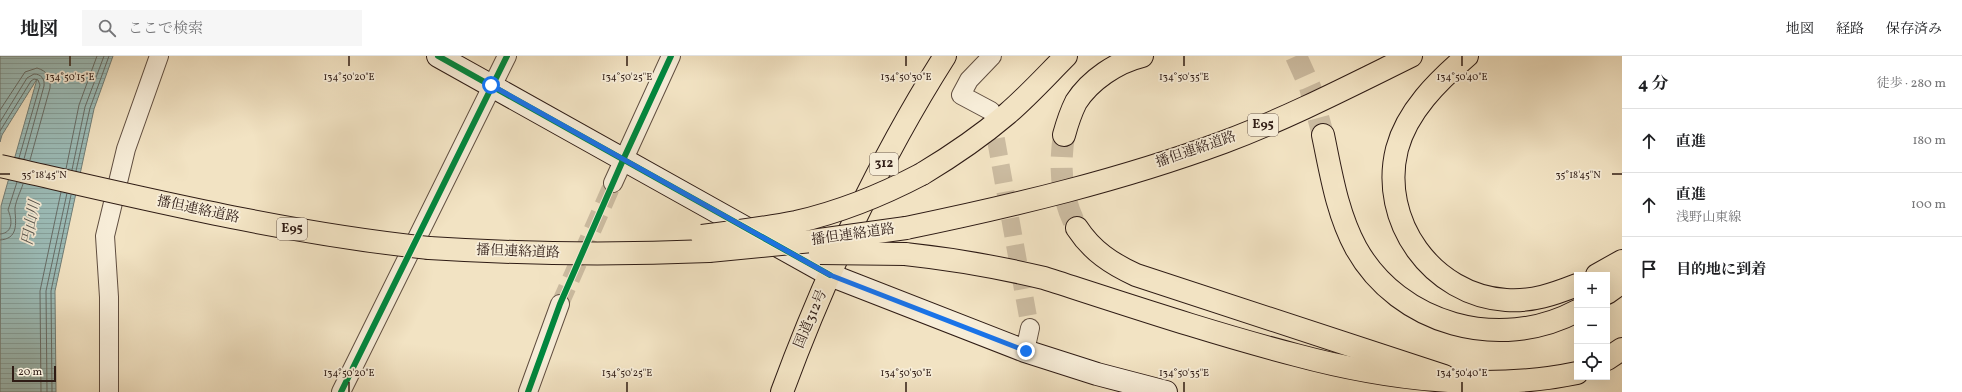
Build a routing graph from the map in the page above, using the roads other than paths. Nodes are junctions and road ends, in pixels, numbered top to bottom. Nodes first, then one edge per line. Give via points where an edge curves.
1 (160, 56) edge
2 (438, 56) edge
3 (507, 56) edge
4 (671, 56) edge
5 (944, 56) edge
6 (992, 56) edge
7 (1066, 56) edge
8 (1142, 56) edge
9 (1378, 56) edge
10 (1411, 56) edge
11 (1468, 56) edge
12 (491, 85) junction
13 (991, 111) dead end
14 (1064, 134) tunnel mouth
15 (1323, 135) tunnel mouth
16 (623, 160) junction
17 (0, 166) edge
18 (1109, 178) junction
19 (613, 183) tunnel mouth
20 (1077, 228) tunnel mouth
21 (708, 249) junction
22 (1622, 261) edge
23 (1602, 272) edge
24 (830, 275) junction
25 (1622, 282) edge
26 (1574, 286) edge
27 (1610, 290) edge
28 (560, 304) tunnel mouth
29 (1574, 312) edge
30 (1030, 328) tunnel mouth
31 (1622, 349) edge
32 (1026, 351) junction
33 (1610, 357) edge
34 (1574, 374) edge
35 (1547, 384) junction
36 (109, 392) edge
37 (341, 392) edge
38 (528, 392) edge
39 (782, 392) edge
40 (1166, 392) edge

1 - 36 street via 126,149 105,236 109,297
2 - 12 street
3 - 12 street
4 - 16 street
5 - 24 highway, 国道312号 / 312 via 915,103
6 - 13 street via 969,80 961,95
7 - 21 highway, bridge via 1009,113 965,148 922,174 881,194 829,213
8 - 14 highway via 1119,64 1088,87 1077,102
9 - 18 highway, 播但連絡道路 / E95 via 1222,134
10 - 18 highway, 播但連絡道路 / E95 via 1225,141
11 - 26 highway via 1438,82 1424,99 1404,131 1397,148 1393,188 1405,233 1414,248 1438,273 1451,282 1486,297 1527,300
12 - 16 street
12 - 37 street
15 - 29 highway via 1347,228 1367,264 1379,280 1394,293 1431,316 1474,329 1515,330 1534,327
16 - 19 street
16 - 24 street
17 - 21 highway, 播但連絡道路 / E95, bridge via 222,216 310,232 429,248 499,252 596,247
18 - 21 highway, 播但連絡道路 / E95, bridge via 984,212 906,228 812,241
20 - 35 highway via 1105,259 1158,284 1286,323 1453,379 1490,385
21 - 35 highway, bridge via 905,254 962,260 1044,278 1249,343 1386,378 1472,390
22 - 23 highway
24 - 32 street
24 - 39 highway, 国道312号 / 312
25 - 27 highway
28 - 38 street
30 - 32 street
31 - 33 highway
32 - 40 street via 1097,374
34 - 35 highway

